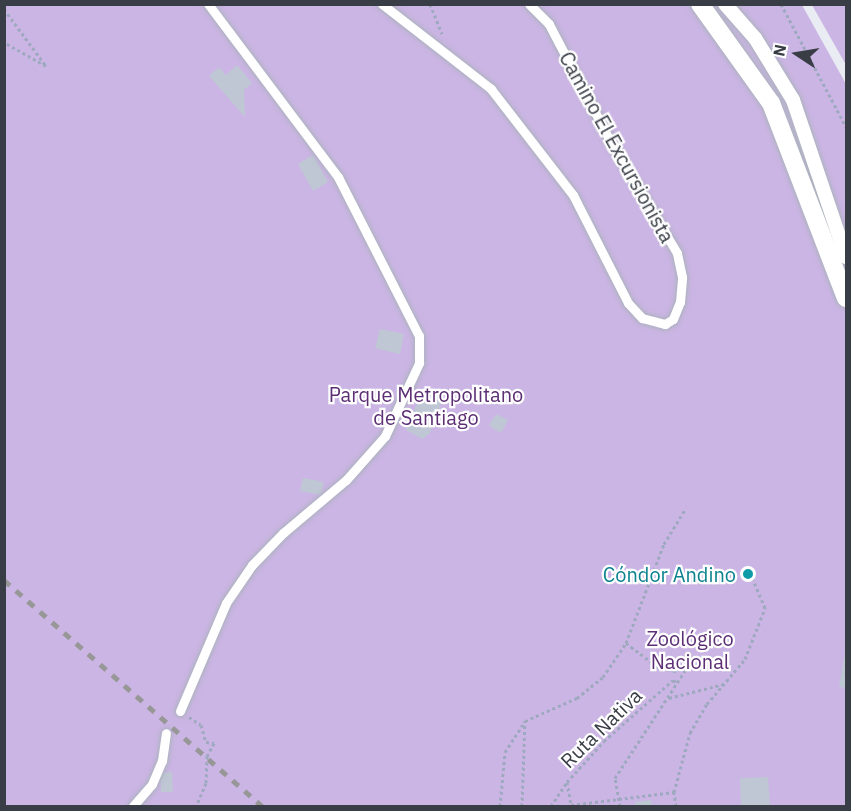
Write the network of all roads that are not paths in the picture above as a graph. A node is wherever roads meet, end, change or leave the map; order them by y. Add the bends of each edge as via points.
1 (208, 4) edge
2 (382, 4) edge
3 (529, 4) edge
4 (700, 4) edge
5 (725, 4) edge
6 (846, 257) edge
7 (846, 298) edge
8 (180, 711) road end
9 (166, 733) dead end
10 (133, 807) edge

1 - 8 lane via 338,177 419,336 418,363 385,436 346,480 252,565 226,603
2 - 3 lane, Camino El Excursionista via 491,89 573,195 628,303 642,318 665,324 673,319 680,302 677,253 609,139 549,24
4 - 7 street via 771,103
5 - 6 street via 755,39 793,100
9 - 10 lane via 162,761 152,784

